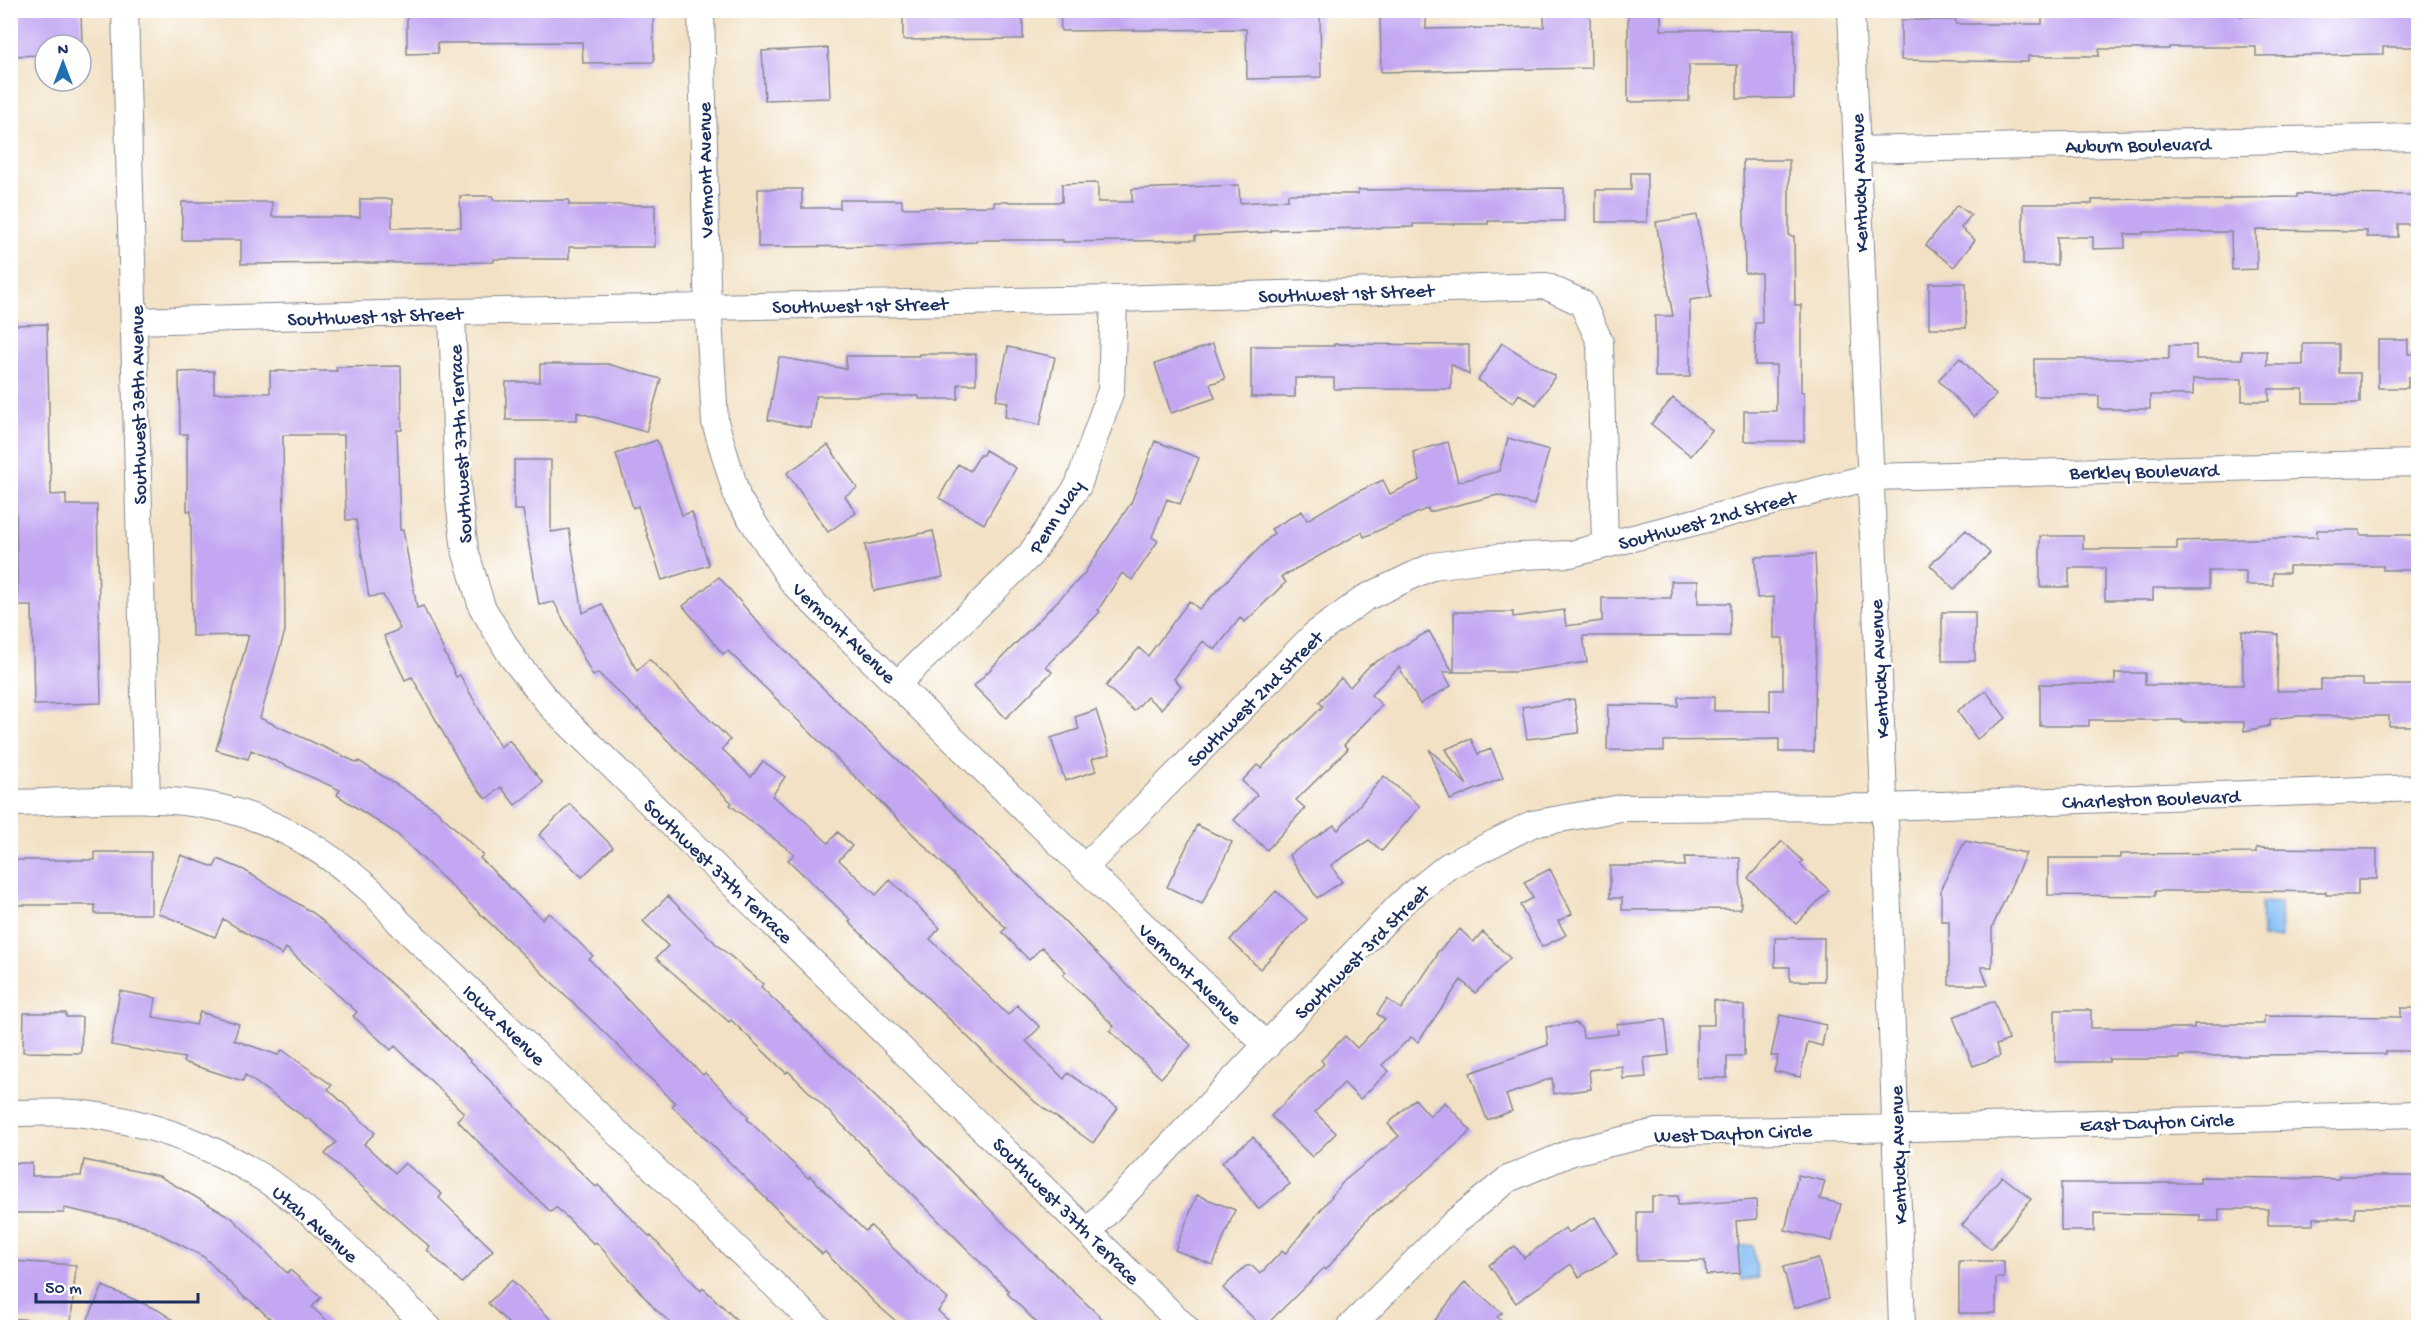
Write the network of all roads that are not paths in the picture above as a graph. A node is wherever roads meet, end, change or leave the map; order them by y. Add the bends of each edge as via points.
1 (125, 10) edge
2 (701, 10) edge
3 (1851, 10) edge
4 (2418, 137) edge
5 (1857, 150) junction
6 (1114, 299) junction
7 (708, 308) junction
8 (452, 312) junction
9 (135, 321) junction
10 (2418, 463) edge
11 (1870, 477) junction
12 (1605, 545) junction
13 (898, 683) junction
14 (2418, 788) edge
15 (147, 800) junction
16 (10, 803) edge
17 (1884, 807) junction
18 (1084, 868) junction
19 (1266, 1046) junction
20 (10, 1113) edge
21 (2418, 1114) edge
22 (1896, 1128) junction
23 (1089, 1231) junction
24 (429, 1328) edge
25 (819, 1328) edge
26 (1186, 1328) edge
27 (1349, 1328) edge
28 (1902, 1328) edge

1 - 9 street, Southwest 38th Avenue
2 - 7 street, Vermont Avenue
3 - 5 street, Kentucky Avenue
4 - 5 street, Auburn Boulevard
5 - 11 street, Kentucky Avenue
6 - 7 street, Southwest 1st Street
6 - 12 street, Southwest 1st Street via 1546,286 1582,303 1600,342
6 - 13 street, Penn Way via 1111,390 1078,486 1030,555
7 - 8 street, Southwest 1st Street
7 - 13 street, Vermont Avenue via 715,422 738,499 793,583
8 - 9 street, Southwest 1st Street
8 - 23 street, Southwest 37th Terrace via 458,492 465,550 482,607 512,657 551,706
9 - 15 street, Southwest 38th Avenue
10 - 11 street, Berkley Boulevard
11 - 12 street, Southwest 2nd Street
11 - 17 street, Kentucky Avenue
12 - 18 street, Southwest 2nd Street via 1571,554 1499,557 1433,566 1365,598 1314,635
13 - 18 street, Vermont Avenue
14 - 17 street, Charleston Boulevard
15 - 16 street, Iowa Avenue
15 - 25 street, Iowa Avenue via 221,808 279,826 361,882
17 - 19 street, Southwest 3rd Street via 1621,807 1532,824 1448,866 1402,903
17 - 22 street, Kentucky Avenue
18 - 19 street, Vermont Avenue
19 - 23 street, Southwest 3rd Street
20 - 24 street, Utah Avenue via 74,1113 118,1120 201,1144 256,1174 309,1212
21 - 22 street, East Dayton Circle
22 - 27 street, West Dayton Circle via 1657,1132 1572,1152 1508,1179 1456,1221
22 - 28 street, Kentucky Avenue
23 - 26 street, Southwest 37th Terrace

